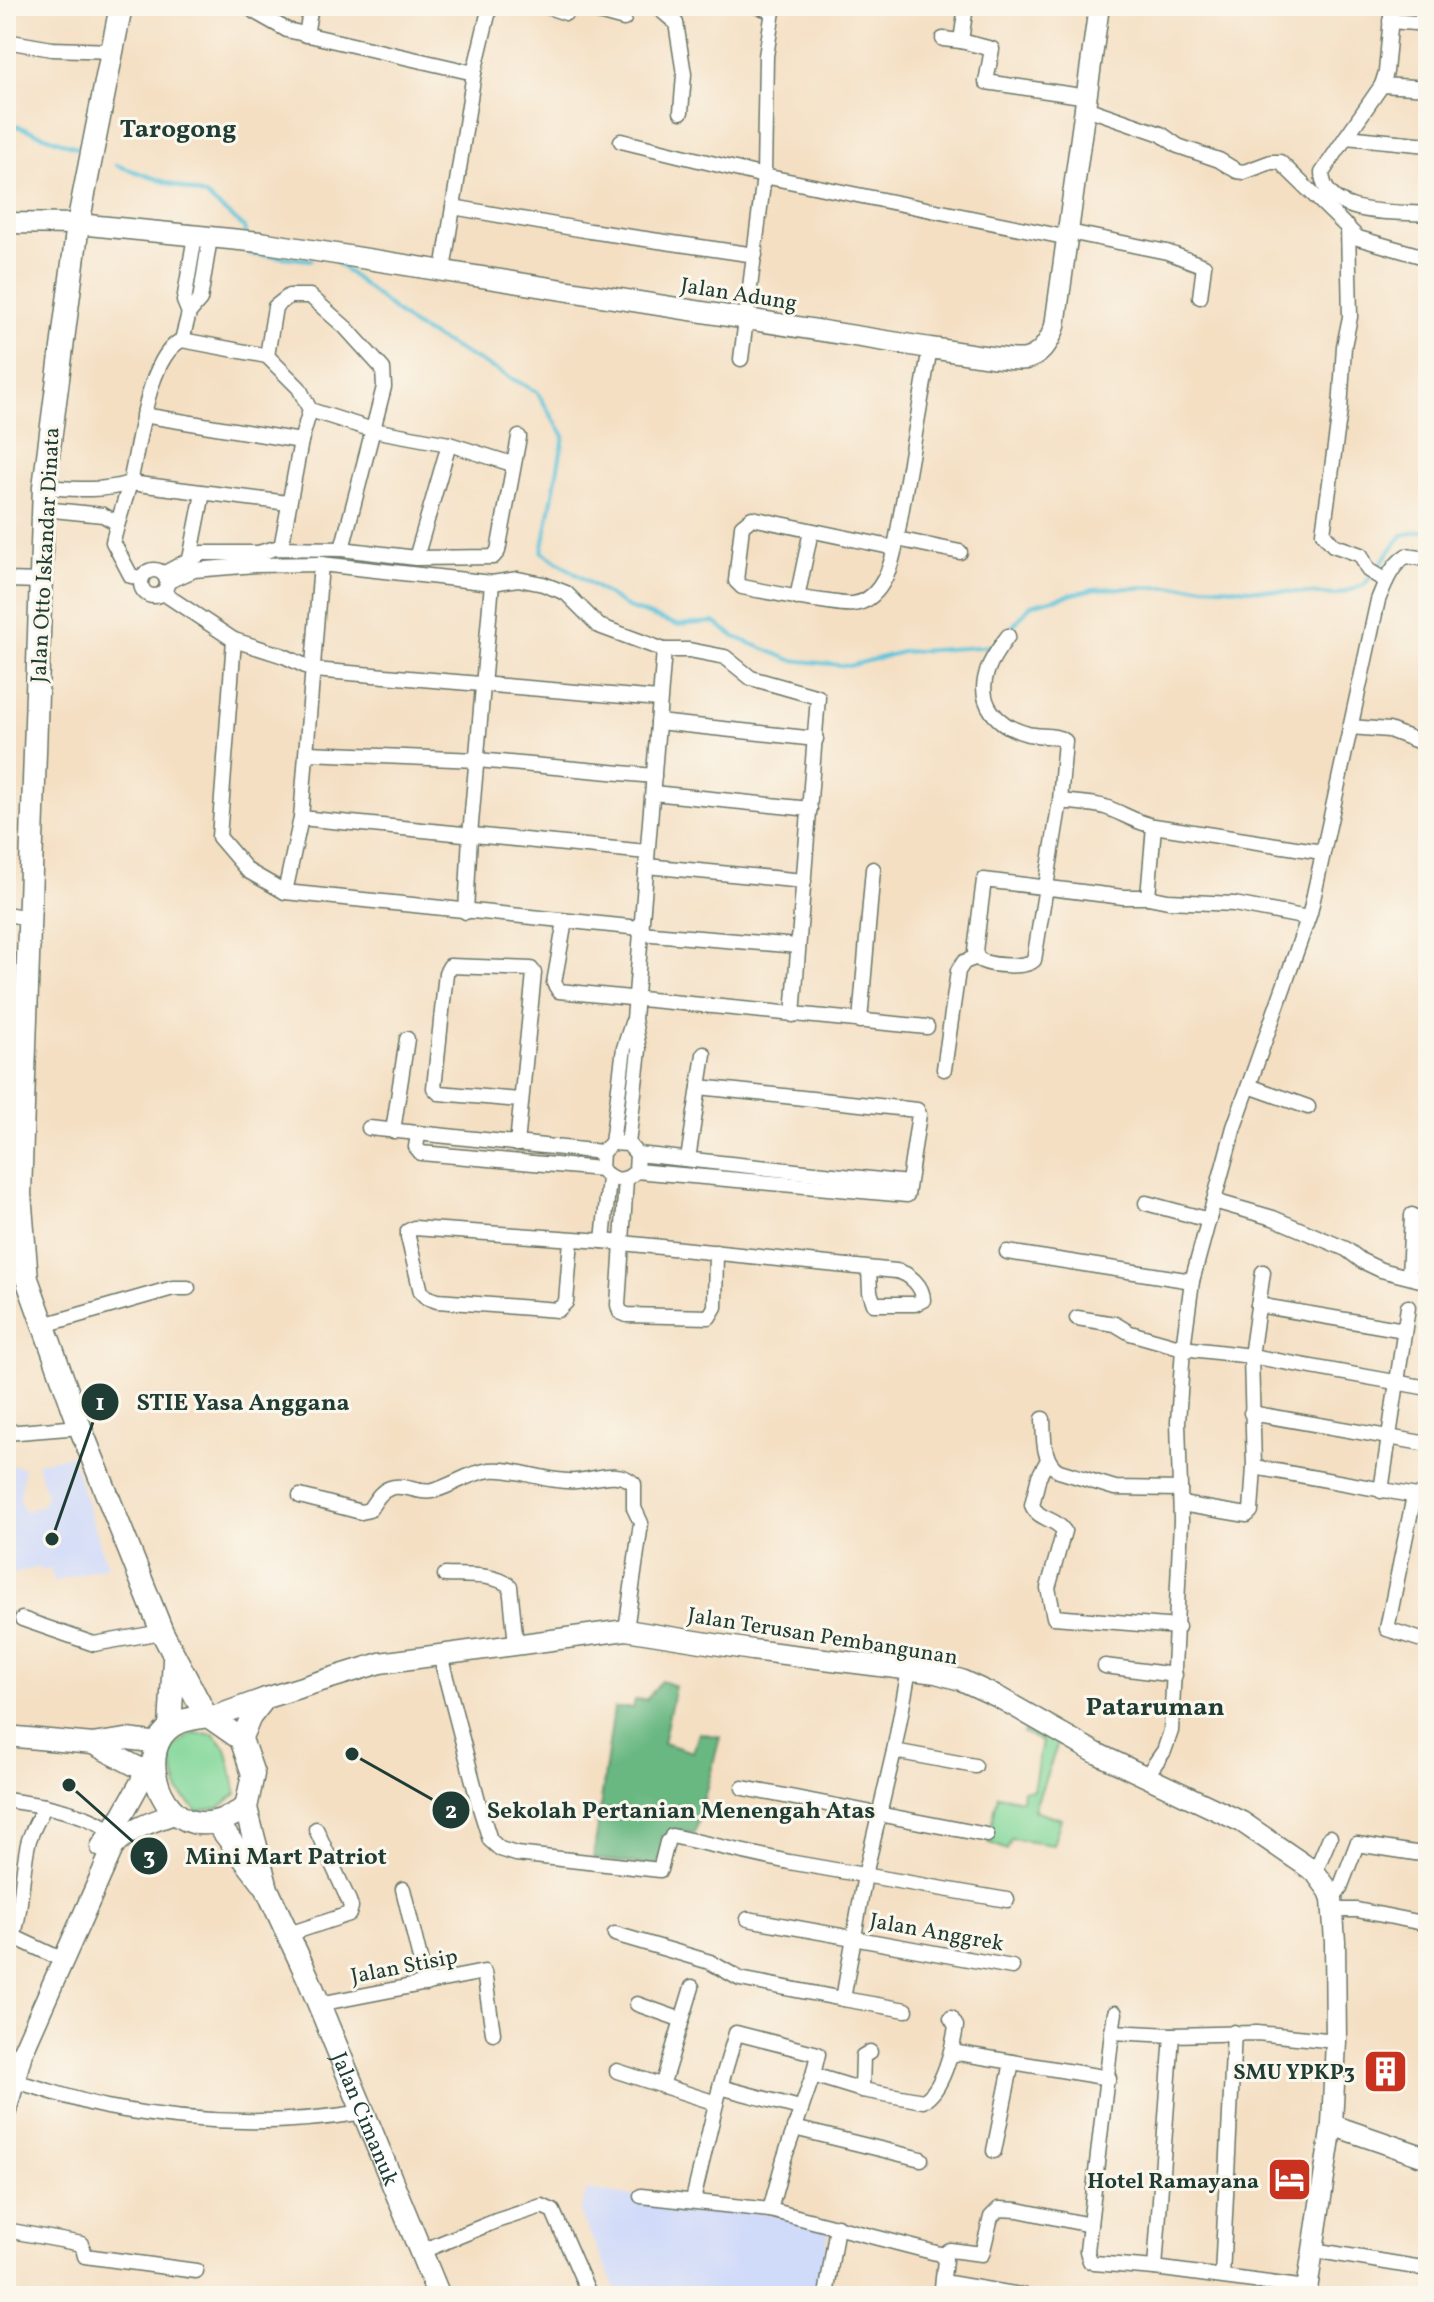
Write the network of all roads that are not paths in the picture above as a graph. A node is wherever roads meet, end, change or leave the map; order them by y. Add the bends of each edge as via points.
1 (121, 6) edge
2 (248, 6) edge
3 (311, 6) edge
4 (490, 6) edge
5 (545, 6) edge
6 (574, 6) edge
7 (656, 6) edge
8 (756, 6) edge
9 (966, 6) edge
10 (1099, 6) edge
11 (1391, 13) edge
12 (624, 19) dead end
13 (1428, 24) edge
14 (306, 35) junction
15 (943, 39) dead end
16 (6, 41) edge
17 (961, 41) junction
18 (113, 51) junction
19 (474, 73) junction
20 (1382, 85) junction
21 (1428, 88) edge
22 (1087, 102) junction
23 (681, 112) dead end
24 (1346, 137) junction
25 (621, 141) dead end
26 (1428, 145) edge
27 (764, 176) junction
28 (453, 207) junction
29 (1428, 214) edge
30 (6, 223) edge
31 (78, 224) junction
32 (1348, 227) junction
33 (1069, 235) junction
34 (202, 237) junction
35 (755, 255) junction
36 (1428, 258) edge
37 (443, 271) junction
38 (1200, 297) dead end
39 (748, 319) junction
40 (182, 340) junction
41 (930, 348) junction
42 (267, 356) junction
43 (741, 359) dead end
44 (310, 410) junction
45 (143, 415) junction
46 (373, 430) junction
47 (519, 437) dead end
48 (301, 441) junction
49 (449, 444) junction
50 (512, 464) junction
51 (130, 483) junction
52 (203, 493) junction
53 (43, 498) junction
54 (288, 503) junction
55 (117, 523) junction
56 (811, 531) junction
57 (896, 543) junction
58 (281, 548) junction
59 (342, 549) junction
60 (960, 552) dead end
61 (416, 558) junction
62 (190, 559) junction
63 (1428, 559) edge
64 (321, 564) junction
65 (141, 578) junction
66 (6, 580) edge
67 (1384, 580) junction
68 (41, 581) junction
69 (164, 583) junction
70 (492, 583) junction
71 (797, 598) junction
72 (1008, 636) dead end
73 (234, 640) junction
74 (664, 650) junction
75 (314, 670) junction
76 (484, 685) junction
77 (659, 699) junction
78 (658, 722) junction
79 (1350, 727) junction
80 (816, 739) junction
81 (1428, 745) edge
82 (308, 753) junction
83 (477, 760) junction
84 (654, 776) junction
85 (653, 793) junction
86 (1060, 801) junction
87 (810, 809) junction
88 (301, 818) junction
89 (1154, 826) junction
90 (470, 835) junction
91 (1322, 852) junction
92 (647, 859) junction
93 (873, 869) dead end
94 (804, 881) junction
95 (1045, 889) junction
96 (285, 892) junction
97 (1148, 897) junction
98 (466, 912) junction
99 (6, 914) edge
100 (29, 918) junction
101 (1308, 918) junction
102 (565, 921) junction
103 (640, 930) junction
104 (798, 946) junction
105 (977, 957) junction
106 (635, 999) junction
107 (793, 1015) junction
108 (634, 1019) junction
109 (860, 1021) junction
110 (927, 1027) dead end
111 (407, 1039) dead end
112 (704, 1054) dead end
113 (944, 1069) dead end
114 (15, 1071) edge
115 (1249, 1086) junction
116 (699, 1087) junction
117 (520, 1100) junction
118 (1308, 1107) dead end
119 (369, 1128) dead end
120 (393, 1131) junction
121 (418, 1135) junction
122 (517, 1144) junction
123 (607, 1147) junction
124 (633, 1149) junction
125 (688, 1159) junction
126 (605, 1173) junction
127 (631, 1175) junction
128 (775, 1176) junction
129 (1214, 1201) junction
130 (1146, 1203) dead end
131 (1412, 1215) dead end
132 (1209, 1220) junction
133 (14, 1238) edge
134 (571, 1240) junction
135 (603, 1241) junction
136 (621, 1242) junction
137 (716, 1252) junction
138 (1007, 1252) dead end
139 (869, 1269) dead end
140 (1263, 1272) dead end
141 (1409, 1276) junction
142 (1192, 1281) junction
143 (1428, 1282) edge
144 (188, 1288) dead end
145 (1258, 1305) junction
146 (1408, 1307) dead end
147 (1077, 1318) dead end
148 (44, 1325) junction
149 (1404, 1330) junction
150 (1183, 1348) junction
151 (1251, 1356) junction
152 (1397, 1381) junction
153 (1428, 1388) edge
154 (1251, 1413) junction
155 (1043, 1419) dead end
156 (80, 1427) junction
157 (6, 1433) edge
158 (1390, 1437) junction
159 (1428, 1444) edge
160 (1048, 1460) junction
161 (1254, 1467) junction
162 (1381, 1491) junction
163 (300, 1496) dead end
164 (1180, 1496) junction
165 (1421, 1497) edge
166 (445, 1575) dead end
167 (22, 1619) dead end
168 (1178, 1627) junction
169 (626, 1630) junction
170 (162, 1632) junction
171 (1428, 1642) edge
172 (516, 1644) junction
173 (440, 1655) junction
174 (174, 1658) junction
175 (1105, 1666) dead end
176 (909, 1670) junction
177 (1175, 1675) junction
178 (266, 1698) junction
179 (210, 1717) junction
180 (6, 1736) edge
181 (241, 1739) junction
182 (93, 1744) junction
183 (894, 1751) junction
184 (157, 1754) junction
185 (975, 1766) dead end
186 (1145, 1778) junction
187 (743, 1788) dead end
188 (6, 1800) edge
189 (45, 1806) junction
190 (246, 1808) junction
191 (174, 1814) junction
192 (879, 1814) junction
193 (216, 1822) junction
194 (123, 1828) junction
195 (316, 1829) dead end
196 (987, 1835) dead end
197 (1330, 1837) dead end
198 (1428, 1855) edge
199 (1315, 1872) junction
200 (865, 1875) junction
201 (267, 1889) junction
202 (403, 1889) dead end
203 (1007, 1900) dead end
204 (1333, 1904) junction
205 (748, 1919) dead end
206 (1428, 1924) edge
207 (615, 1934) dead end
208 (290, 1938) junction
209 (854, 1938) junction
210 (10, 1943) edge
211 (57, 1957) junction
212 (1012, 1967) dead end
213 (426, 1984) junction
214 (692, 1987) dead end
215 (843, 1999) junction
216 (319, 2004) junction
217 (637, 2004) dead end
218 (906, 2010) dead end
219 (1115, 2013) dead end
220 (951, 2018) dead end
221 (682, 2020) junction
222 (1112, 2032) junction
223 (1234, 2032) junction
224 (493, 2033) dead end
225 (1172, 2035) junction
226 (1336, 2041) junction
227 (870, 2052) dead end
228 (952, 2055) junction
229 (1012, 2062) junction
230 (617, 2071) dead end
231 (9, 2074) edge
232 (813, 2075) junction
233 (1109, 2078) junction
234 (662, 2086) junction
235 (720, 2087) junction
236 (862, 2090) junction
237 (716, 2103) junction
238 (800, 2108) junction
239 (6, 2111) edge
240 (364, 2112) junction
241 (1332, 2125) junction
242 (794, 2128) junction
243 (994, 2151) dead end
244 (1428, 2156) edge
245 (921, 2159) dead end
246 (641, 2196) dead end
247 (693, 2200) junction
248 (770, 2210) junction
249 (1090, 2225) junction
250 (837, 2226) junction
251 (6, 2230) edge
252 (1313, 2250) junction
253 (422, 2251) junction
254 (943, 2255) junction
255 (1155, 2268) junction
256 (1428, 2269) edge
257 (196, 2271) dead end
258 (1222, 2276) junction
259 (942, 2289) edge
260 (1307, 2292) edge
261 (439, 2296) edge
262 (590, 2296) edge
263 (826, 2296) edge
264 (1026, 2296) edge

1 - 18 main road, Jalan Otto Iskandar Dinata
2 - 14 street via 287,30
3 - 14 street
4 - 19 street
5 - 6 street via 566,13
6 - 12 street
7 - 23 street via 676,23 684,74
8 - 27 street via 773,11 766,56
9 - 17 street
10 - 22 main road, Jalan Adung
11 - 13 street
11 - 20 street
14 - 19 street
15 - 17 street
16 - 18 street
17 - 22 street via 992,49 986,82
18 - 31 main road, Jalan Otto Iskandar Dinata
19 - 28 street
20 - 21 street
20 - 24 street
22 - 32 street via 1237,171 1280,162
22 - 33 main road, Jalan Adung
24 - 26 street
24 - 29 street via 1322,173 1324,185 1339,202 1352,208
25 - 27 street
27 - 33 street
27 - 35 street
28 - 35 street
28 - 37 street
30 - 31 main road, Jalan Adung
31 - 34 main road, Jalan Adung
31 - 53 main road, Jalan Otto Iskandar Dinata
32 - 36 street via 1367,242
32 - 67 street via 1350,317 1323,533 1333,545 1361,555 1368,570
33 - 38 street via 1167,252 1204,266
33 - 41 main road, Jalan Adung via 1055,326 1041,352 1024,360
34 - 37 main road, Jalan Adung
34 - 40 street via 200,300 189,313
35 - 39 street
37 - 39 main road, Jalan Adung
39 - 41 main road, Jalan Adung
39 - 43 street
40 - 42 street
40 - 45 street via 173,345 158,372
41 - 57 street
42 - 44 street via 299,388
42 - 46 street via 275,307 289,296 310,296 383,369
44 - 46 street
44 - 48 street
45 - 48 street
45 - 51 street
46 - 49 street
46 - 59 street
47 - 50 street
48 - 54 street
49 - 50 street
49 - 61 street
50 - 61 street via 493,557
51 - 52 street
51 - 53 street
51 - 55 street
52 - 54 street
52 - 62 street
53 - 55 street
53 - 68 main road, Jalan Otto Iskandar Dinata
54 - 58 street
55 - 65 street via 113,542 118,554 131,576
56 - 57 street
56 - 71 street
56 - 71 street via 752,518 742,526 737,584
57 - 60 street
57 - 71 street via 889,572 865,599 854,604
58 - 59 street
58 - 62 street via 202,553
59 - 61 street
62 - 69 street
63 - 67 street via 1406,556
64 - 69 street via 194,570
64 - 70 street
64 - 75 street
65 - 69 street via 151,570
65 - 69 street via 146,594 154,596
66 - 68 street
67 - 79 street
68 - 100 main road, Jalan Otto Iskandar Dinata
69 - 73 street
70 - 74 street via 518,579 554,588 599,626
70 - 76 street
72 - 86 street via 988,668 985,699 1007,728 1065,741
73 - 75 street
73 - 96 street via 219,837 248,871
74 - 77 street
74 - 80 street via 725,657 751,678 818,697
75 - 76 street
75 - 82 street
76 - 77 street
76 - 83 street
77 - 78 street
78 - 80 street
78 - 84 street
79 - 81 street via 1389,730
79 - 91 street
80 - 87 street
82 - 83 street
82 - 88 street
83 - 84 street
83 - 90 street
84 - 85 street
85 - 87 street
85 - 92 street
86 - 89 street via 1093,804
86 - 95 street
87 - 94 street
88 - 90 street
88 - 96 street
89 - 91 street
89 - 97 street
90 - 92 street
90 - 98 street
91 - 101 street
92 - 94 street
92 - 103 street
93 - 109 street
94 - 104 street
95 - 97 street
95 - 105 street via 1031,963 985,962
95 - 105 street via 983,881
96 - 98 street
97 - 101 street via 1234,904
98 - 102 street
99 - 100 street
100 - 114 main road, Jalan Otto Iskandar Dinata
101 - 115 street
102 - 103 street
102 - 106 street via 554,983 559,991
103 - 104 street
103 - 106 street
104 - 107 street
105 - 113 street via 958,971
106 - 107 street
106 - 108 street
107 - 109 street
108 - 123 street
108 - 124 street via 639,1050
109 - 110 street
111 - 120 street
112 - 116 street
114 - 133 main road, Jalan Otto Iskandar Dinata via 20,1194
115 - 118 street
115 - 129 street
116 - 125 street
116 - 128 street via 919,1114 907,1195
117 - 117 street via 534,973 450,966 434,1088 439,1093
117 - 122 street
119 - 120 street
120 - 121 street
121 - 122 street
121 - 126 street via 421,1153
122 - 123 street
123 - 124 street
123 - 126 street
124 - 125 street
124 - 127 street
125 - 128 street
126 - 127 street
126 - 135 street
127 - 128 street
127 - 136 street
129 - 132 street
129 - 141 street via 1273,1218 1381,1270
130 - 132 street
131 - 141 street
132 - 142 street
133 - 148 main road, Jalan Otto Iskandar Dinata
134 - 134 street via 566,1302 558,1310 426,1297 408,1231
134 - 135 street
135 - 136 street
136 - 137 street
136 - 137 street via 618,1305 627,1315 709,1317 715,1307
137 - 139 street
138 - 142 street
140 - 145 street
141 - 143 street
142 - 150 street
144 - 148 street
145 - 149 street
145 - 151 street
146 - 149 street
147 - 150 street via 1115,1324
148 - 156 main road, Jalan Otto Iskandar Dinata
149 - 152 street
150 - 151 street
150 - 164 street
151 - 152 street
151 - 154 street
152 - 153 street
152 - 158 street
154 - 158 street
154 - 161 street
155 - 160 street
156 - 157 street
156 - 170 main road, Jalan Otto Iskandar Dinata
158 - 159 street
158 - 162 street
160 - 164 street via 1059,1471 1115,1488
160 - 168 street via 1032,1505 1064,1531 1048,1588 1054,1617
161 - 162 street
161 - 164 street via 1247,1515
162 - 165 street
163 - 169 street via 361,1512 393,1486 431,1492 486,1470 567,1481 629,1479 641,1523
164 - 168 street
165 - 171 street via 1387,1629
166 - 172 street via 507,1583
167 - 170 street via 94,1644
168 - 177 street
169 - 172 main road, Jalan Terusan Pembangunan
169 - 176 main road, Jalan Terusan Pembangunan
170 - 174 main road, Jalan Otto Iskandar Dinata
172 - 173 main road, Jalan Terusan Pembangunan
173 - 178 main road, Jalan Terusan Pembangunan via 380,1663
173 - 200 street via 480,1808 495,1845 516,1854 660,1870 670,1839
174 - 179 main road, Jalan Otto Iskandar Dinata
174 - 184 main road
175 - 177 street
176 - 183 street
176 - 186 main road, Jalan Terusan Pembangunan via 961,1680
177 - 186 street via 1171,1731
178 - 179 main road, Jalan Terusan Pembangunan
178 - 181 main road
179 - 181 main road
179 - 184 main road
180 - 182 main road
181 - 190 main road via 253,1774
182 - 184 main road
182 - 184 main road via 127,1739
183 - 185 street
183 - 192 street
184 - 191 main road
184 - 194 main road
186 - 199 main road, Jalan Terusan Pembangunan via 1242,1822
187 - 192 street
188 - 189 street
189 - 194 street
189 - 210 street via 29,1841
190 - 193 main road
190 - 201 main road
191 - 193 main road via 194,1823
191 - 194 main road
192 - 196 street
192 - 200 street
193 - 201 main road
194 - 211 main road via 104,1841
195 - 208 street via 351,1911
197 - 199 street
198 - 204 street via 1357,1844
199 - 204 main road, Jalan Terusan Pembangunan
200 - 203 street
200 - 209 street
201 - 208 main road, Jalan Cimanuk
202 - 213 street
204 - 206 street
204 - 226 main road
205 - 209 street, Jalan Anggrek
207 - 215 street via 710,1962 740,1979
208 - 216 main road, Jalan Cimanuk
209 - 212 street, Jalan Anggrek
209 - 215 street
210 - 211 street
211 - 231 main road
213 - 216 street, Jalan Stisip
213 - 224 street, Jalan Stisip via 484,1972
214 - 221 street
215 - 218 street
216 - 240 main road, Jalan Cimanuk
217 - 221 street
219 - 222 street
220 - 228 street via 956,2026
221 - 234 street
222 - 225 street
222 - 233 street
223 - 225 street
223 - 226 street
223 - 258 street
225 - 255 street
226 - 241 main road
227 - 236 street via 863,2056
228 - 229 street
228 - 236 street via 931,2096 923,2101
229 - 233 street
229 - 243 street
230 - 234 street
231 - 239 main road
231 - 240 street via 104,2106 235,2121
232 - 235 street via 818,2054 736,2033
232 - 236 street
232 - 238 street
233 - 249 street
234 - 237 street
235 - 237 street
235 - 238 street
237 - 247 street
238 - 242 street
240 - 253 main road, Jalan Cimanuk
241 - 244 main road
241 - 252 main road
242 - 245 street
242 - 248 street
246 - 247 street
247 - 248 street
248 - 250 street
249 - 254 street via 999,2209 991,2217 982,2254 950,2250
249 - 255 street via 1090,2261
250 - 254 street
250 - 263 street
251 - 257 street via 82,2244 85,2256
252 - 256 street
252 - 260 main road
253 - 261 main road, Jalan Cimanuk
253 - 262 street via 548,2207
254 - 259 street
255 - 258 street
258 - 260 street
259 - 264 street

